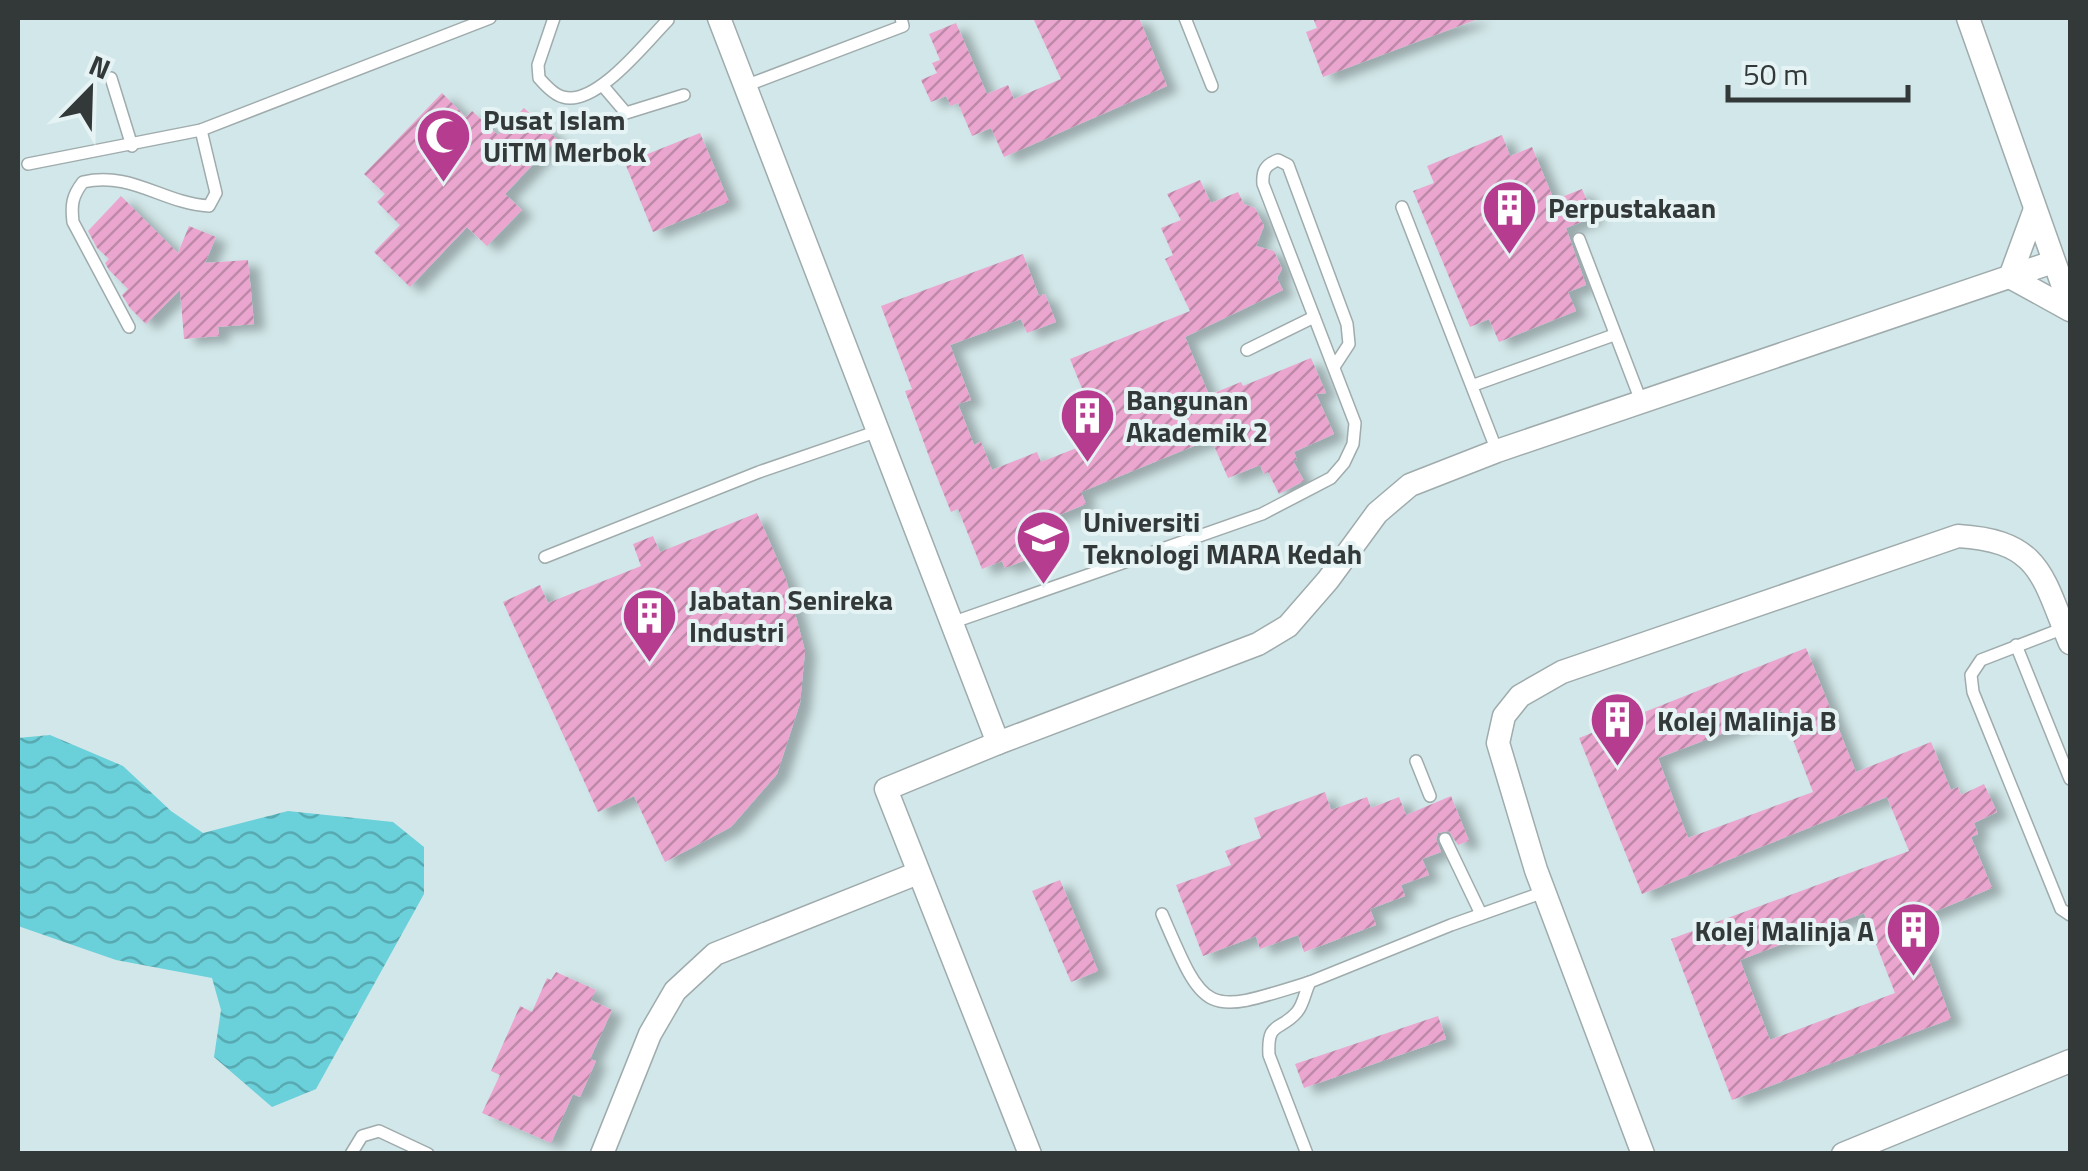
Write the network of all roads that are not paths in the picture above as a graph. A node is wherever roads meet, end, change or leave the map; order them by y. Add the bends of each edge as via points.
1 (490, 18) edge
2 (554, 18) edge
3 (718, 18) edge
4 (901, 18) edge
5 (1185, 18) edge
6 (1968, 18) edge
7 (668, 20) dead end
8 (111, 78) dead end
9 (603, 86) junction
10 (745, 86) junction
11 (1212, 86) dead end
12 (684, 95) dead end
13 (200, 130) junction
14 (132, 146) junction
15 (28, 164) dead end
16 (1402, 207) dead end
17 (2035, 209) junction
18 (1579, 238) dead end
19 (2053, 262) junction
20 (2010, 277) junction
21 (2070, 308) edge
22 (1314, 317) junction
23 (129, 327) dead end
24 (1614, 335) junction
25 (1247, 350) dead end
26 (1334, 367) junction
27 (1474, 385) junction
28 (1641, 401) junction
29 (878, 431) junction
30 (1497, 451) junction
31 (546, 557) dead end
32 (954, 622) junction
33 (2067, 636) edge
34 (2016, 645) junction
35 (998, 743) junction
36 (1416, 761) dead end
37 (2070, 779) edge
38 (1430, 796) dead end
39 (1445, 838) dead end
40 (918, 873) junction
41 (1544, 892) junction
42 (1162, 914) dead end
43 (1482, 914) junction
44 (2070, 915) edge
45 (1310, 982) junction
46 (2070, 1061) edge
47 (350, 1154) edge
48 (428, 1154) edge
49 (602, 1154) edge
50 (1030, 1154) edge
51 (1307, 1154) edge
52 (1644, 1154) edge
53 (1842, 1154) edge

1 - 13 lane
2 - 9 lane via 538,78 561,97
3 - 10 street
4 - 10 lane via 903,26
5 - 11 lane
6 - 17 street
7 - 9 lane
8 - 14 lane
9 - 12 lane via 626,113
10 - 29 street
13 - 14 lane
13 - 23 lane via 216,194 208,206 115,178 83,182 76,192 73,222
14 - 15 lane
16 - 27 lane
17 - 19 street
17 - 20 street
18 - 24 lane
19 - 20 street
19 - 21 street
20 - 21 street
20 - 28 street
22 - 25 lane
22 - 26 lane
22 - 26 lane via 1263,184 1262,173 1278,160 1288,165 1347,324 1350,344
24 - 27 lane
24 - 28 lane
26 - 32 lane via 1355,423 1348,454 1331,478 1262,514
27 - 30 lane
28 - 30 street
29 - 31 lane
29 - 32 street
30 - 35 street via 1410,485 1378,512 1288,626 1258,644
32 - 35 street
33 - 34 lane
33 - 41 street via 2038,566 2011,545 1958,536 1562,672 1520,696 1504,716 1498,743
34 - 37 lane
34 - 44 lane via 1981,660 1971,676 1973,692
35 - 40 street via 886,789
36 - 38 lane
39 - 43 lane
40 - 49 street via 714,954 675,991 650,1034
40 - 50 street
41 - 43 lane
41 - 52 street
42 - 45 lane via 1186,972 1206,998 1233,1004
43 - 45 lane
45 - 51 lane via 1297,1013 1277,1024 1268,1044
46 - 53 street
47 - 48 lane via 362,1136 379,1131

